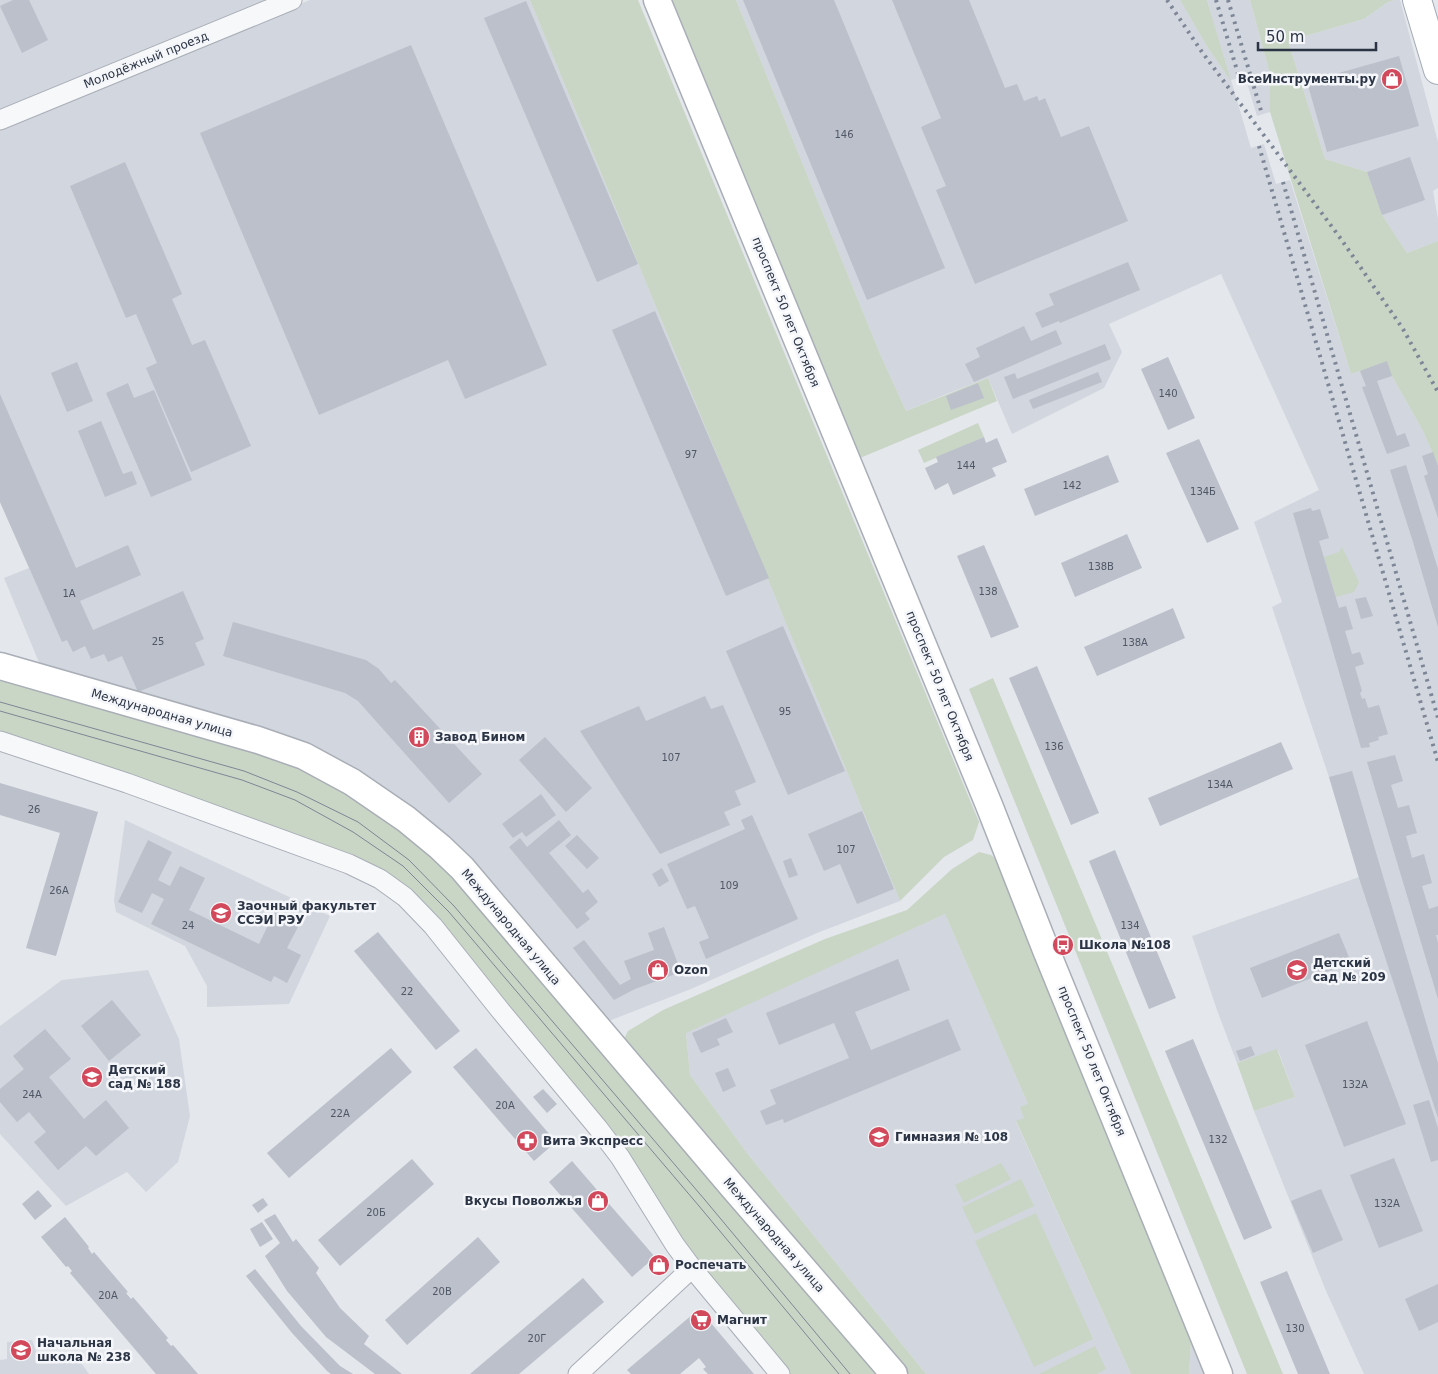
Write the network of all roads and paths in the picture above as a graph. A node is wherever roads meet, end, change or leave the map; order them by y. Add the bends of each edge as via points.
1 (292, 0) edge
2 (657, 0) edge
3 (1417, 0) edge
4 (1438, 70) edge
5 (0, 120) edge
6 (0, 666) edge
7 (0, 741) edge
8 (692, 1268) junction
9 (578, 1374) edge
10 (780, 1374) edge
11 (894, 1374) edge
12 (1219, 1374) edge

1 - 5 street, Молодёжный проезд
2 - 12 main road, проспект 50 лет Октября via 989,805
3 - 4 main road
6 - 11 main road, Международная улица via 304,756 352,782 406,819 462,868
7 - 8 street via 127,783 349,864 380,879 405,897 598,1128
8 - 9 street
8 - 10 street

